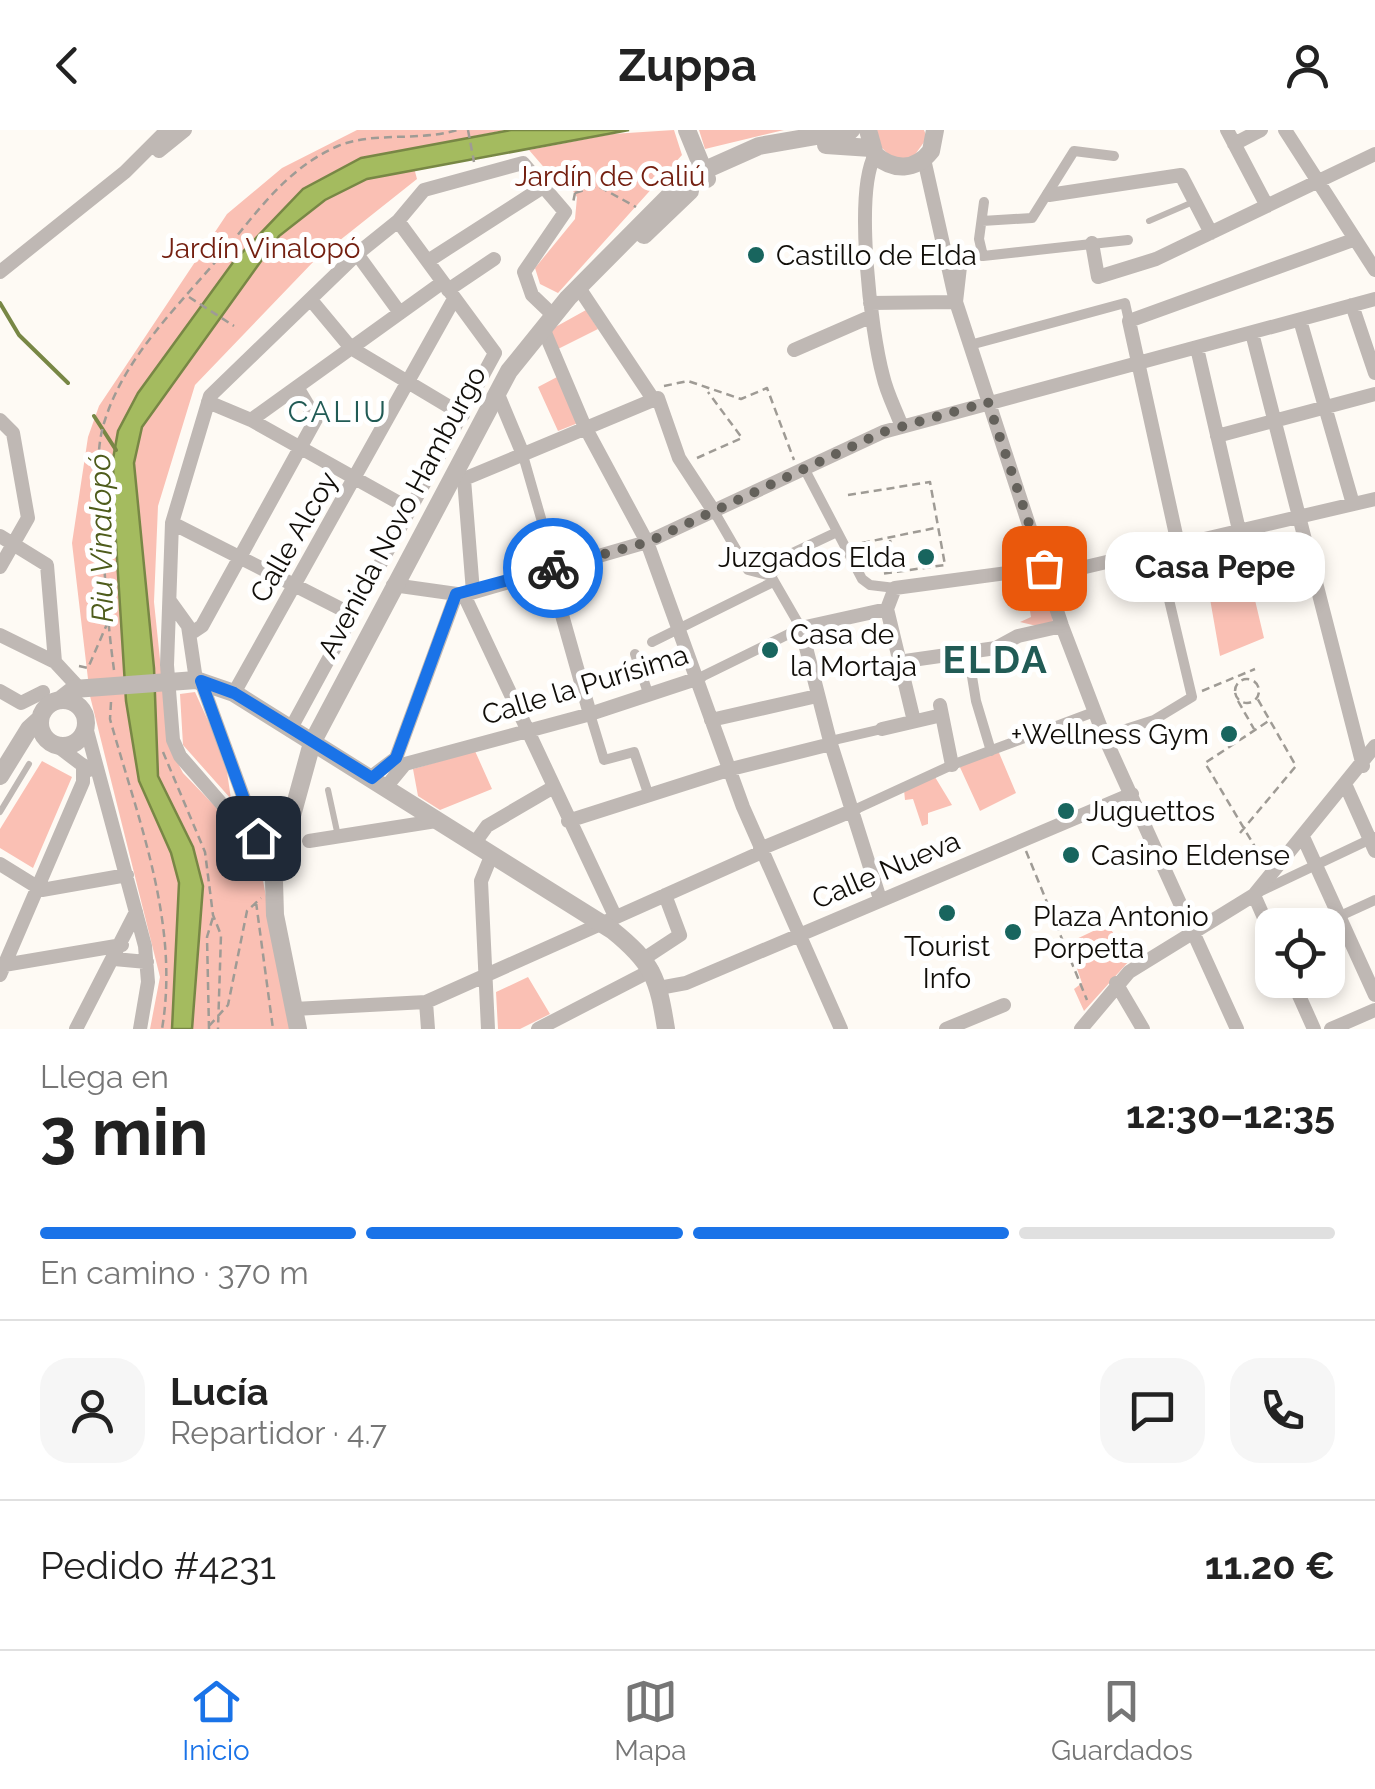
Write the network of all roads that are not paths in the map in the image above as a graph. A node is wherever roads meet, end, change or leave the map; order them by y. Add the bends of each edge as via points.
1 (166, 130) edge
2 (185, 130) edge
3 (850, 130) edge
4 (935, 130) edge
5 (1226, 130) edge
6 (1262, 130) edge
7 (1285, 130) edge
8 (689, 136) edge
9 (871, 144) edge
10 (1234, 144) junction
11 (1375, 154) edge
12 (1114, 156) dead end
13 (924, 159) junction
14 (125, 172) junction
15 (705, 174) junction
16 (1315, 183) junction
17 (548, 184) junction
18 (1049, 195) junction
19 (984, 202) dead end
20 (1194, 202) junction
21 (1267, 206) junction
22 (398, 221) junction
23 (982, 221) junction
24 (1149, 221) dead end
25 (1211, 233) junction
26 (1128, 240) dead end
27 (1352, 240) junction
28 (1092, 243) junction
29 (357, 254) junction
30 (961, 258) dead end
31 (494, 259) dead end
32 (428, 261) junction
33 (1375, 270) edge
34 (0, 272) edge
35 (448, 290) junction
36 (583, 294) junction
37 (1375, 299) edge
38 (311, 300) junction
39 (956, 302) junction
40 (1352, 305) junction
41 (871, 309) junction
42 (400, 313) junction
43 (1300, 320) junction
44 (1129, 321) junction
45 (549, 322) junction
46 (1252, 333) junction
47 (970, 345) junction
48 (351, 348) junction
49 (1197, 348) junction
50 (794, 350) dead end
51 (1139, 364) junction
52 (1375, 373) edge
53 (408, 385) junction
54 (297, 387) junction
55 (497, 392) junction
56 (1375, 394) edge
57 (656, 399) junction
58 (208, 402) junction
59 (988, 402) junction
60 (1325, 407) junction
61 (463, 415) junction
62 (0, 420) edge
63 (251, 420) junction
64 (1274, 422) junction
65 (584, 426) junction
66 (902, 427) junction
67 (1217, 436) junction
68 (303, 448) junction
69 (522, 452) junction
70 (801, 470) junction
71 (459, 474) junction
72 (356, 479) junction
73 (1375, 498) edge
74 (1353, 504) junction
75 (410, 508) junction
76 (715, 513) junction
77 (1296, 517) junction
78 (172, 523) junction
79 (1239, 530) junction
80 (837, 532) junction
81 (6, 540) edge
82 (648, 542) junction
83 (1178, 544) junction
84 (1156, 550) junction
85 (241, 558) junction
86 (0, 567) edge
87 (552, 568) junction
88 (1046, 572) junction
89 (772, 579) junction
90 (895, 580) junction
91 (393, 586) junction
92 (295, 587) junction
93 (464, 594) junction
94 (170, 601) junction
95 (887, 608) junction
96 (353, 615) junction
97 (1062, 626) junction
98 (801, 628) junction
99 (680, 631) junction
100 (190, 634) junction
101 (0, 636) edge
102 (652, 642) dead end
103 (968, 652) junction
104 (635, 654) dead end
105 (61, 661) junction
106 (898, 662) junction
107 (699, 678) junction
108 (195, 681) junction
109 (0, 691) edge
110 (68, 693) junction
111 (234, 693) junction
112 (649, 696) junction
113 (817, 696) junction
114 (1094, 712) junction
115 (590, 714) junction
116 (84, 718) junction
117 (40, 719) junction
118 (711, 720) junction
119 (914, 721) junction
120 (882, 729) joint
121 (290, 730) junction
122 (527, 730) junction
123 (1104, 736) junction
124 (51, 742) junction
125 (312, 743) junction
126 (830, 743) junction
127 (20, 744) junction
128 (1375, 746) edge
129 (991, 751) junction
130 (400, 761) junction
131 (30, 764) dead end
132 (952, 765) junction
133 (83, 766) junction
134 (1363, 766) junction
135 (731, 769) junction
136 (0, 776) edge
137 (379, 782) junction
138 (103, 784) junction
139 (1346, 786) junction
140 (552, 788) junction
141 (328, 790) dead end
142 (1132, 794) junction
143 (649, 796) junction
144 (854, 810) junction
145 (0, 812) edge
146 (436, 822) junction
147 (568, 822) junction
148 (338, 837) junction
149 (1303, 837) junction
150 (258, 838) junction
151 (309, 842) dead end
152 (1373, 842) edge
153 (286, 844) junction
154 (474, 844) junction
155 (761, 851) junction
156 (492, 854) junction
157 (0, 864) edge
158 (1316, 864) junction
159 (127, 875) junction
160 (274, 881) junction
161 (38, 888) junction
162 (665, 894) junction
163 (1254, 895) junction
164 (880, 898) junction
165 (1375, 900) edge
166 (1260, 908) edge
167 (1336, 908) edge
168 (136, 911) junction
169 (1345, 914) edge
170 (607, 919) junction
171 (1345, 927) edge
172 (1191, 930) junction
173 (801, 934) junction
174 (118, 952) junction
175 (147, 962) junction
176 (648, 964) junction
177 (2, 970) edge
178 (486, 974) junction
179 (1116, 983) junction
180 (660, 988) junction
181 (1375, 995) edge
182 (1300, 998) edge
183 (426, 1002) junction
184 (1004, 1005) dead end
185 (294, 1009) junction
186 (1375, 1010) edge
187 (76, 1029) edge
188 (140, 1029) edge
189 (298, 1029) edge
190 (428, 1029) edge
191 (488, 1029) edge
192 (538, 1029) edge
193 (666, 1029) edge
194 (841, 1029) edge
195 (946, 1029) edge
196 (1080, 1029) edge
197 (1142, 1029) edge
198 (1237, 1029) edge
199 (1314, 1029) edge
200 (1331, 1029) edge

1 - 14 street
2 - 14 street
3 - 15 street, Avenida Novo Hamburgo via 759,146
4 - 13 street
5 - 10 street
6 - 10 street
7 - 16 street
8 - 15 street
9 - 13 street, Avenida Novo Hamburgo via 894,167
9 - 15 street, Avenida Novo Hamburgo via 776,150
9 - 41 street
10 - 21 street
11 - 16 street
12 - 18 street via 1074,150
13 - 39 street
14 - 34 street
15 - 36 street, Avenida Novo Hamburgo
15 - 45 street, Avenida Novo Hamburgo via 660,200
16 - 21 street
16 - 27 street
17 - 22 street via 524,163 477,173 424,190
17 - 32 street
17 - 45 street via 568,214 524,272
18 - 20 street via 1180,175
18 - 23 street via 1032,218
19 - 23 street
20 - 24 lane
20 - 25 street
21 - 25 street
22 - 29 street
22 - 32 street
23 - 28 street via 983,256
25 - 28 street via 1098,277
26 - 28 street
27 - 33 street
27 - 44 street
29 - 38 street
29 - 42 street
30 - 39 street
31 - 35 street
32 - 35 street
35 - 42 street
35 - 53 street, Calle Alcoy
35 - 61 street via 494,354
36 - 45 street, Avenida Novo Hamburgo
36 - 57 street
37 - 40 street
38 - 48 street
38 - 58 street
39 - 41 street
39 - 47 street
40 - 43 street
40 - 52 street
41 - 50 street
41 - 66 street via 883,378
42 - 48 street
43 - 46 street
43 - 60 street
44 - 47 street via 1125,303
44 - 51 street
45 - 55 street, Avenida Novo Hamburgo
45 - 65 street
46 - 49 street
46 - 64 street
47 - 59 street
48 - 53 street
48 - 54 street
49 - 51 street
49 - 67 street
51 - 59 street
51 - 83 street
53 - 61 street
53 - 72 street, Calle Alcoy
54 - 63 street
54 - 68 street via 316,419
55 - 69 street
55 - 71 street, Avenida Novo Hamburgo
56 - 60 street
57 - 65 street
57 - 76 street via 683,464
58 - 63 street
58 - 78 street
59 - 66 street
59 - 88 street
60 - 64 street
60 - 74 street
61 - 75 street
62 - 81 street via 13,433 28,518
63 - 68 street
64 - 67 street
64 - 77 street
65 - 69 street
65 - 82 street
66 - 70 street
67 - 79 street
68 - 72 street
68 - 85 street
69 - 71 street
69 - 87 street
70 - 76 street
70 - 80 street
71 - 91 street, Avenida Novo Hamburgo
71 - 93 street
72 - 75 street
72 - 92 street, Calle Alcoy
73 - 74 street
74 - 77 street
75 - 96 street
76 - 82 street
76 - 89 street via 748,570
77 - 79 street
77 - 134 street
78 - 85 street
78 - 94 street
79 - 83 street
80 - 89 street via 784,558
80 - 90 street via 862,578 870,584
81 - 86 street
81 - 105 street via 47,564
82 - 87 street
82 - 99 street
83 - 84 street
84 - 88 street
84 - 123 street via 1192,696 1154,720
85 - 92 street
85 - 100 street via 202,626
87 - 93 street
87 - 115 street
88 - 90 street
88 - 97 street
89 - 98 street
89 - 99 street
90 - 95 street
91 - 93 street
91 - 125 street, Avenida Novo Hamburgo
92 - 96 street
92 - 111 street, Calle Alcoy
93 - 122 street
93 - 130 street
94 - 100 street
94 - 150 street via 173,740 180,756
95 - 98 street
95 - 106 street
96 - 121 street
97 - 103 street
97 - 114 street
98 - 107 street, Calle la Purísima
98 - 113 street
99 - 102 street
99 - 107 street
100 - 108 street
101 - 105 street
103 - 106 street
103 - 129 street
104 - 112 street
105 - 110 street
106 - 119 street
107 - 112 street, Calle la Purísima
107 - 118 street
108 - 110 street
108 - 111 street
108 - 150 street
109 - 110 street via 20,703
110 - 116 street
110 - 117 street
111 - 121 street
112 - 115 street, Calle la Purísima
113 - 118 street
113 - 126 street
114 - 123 street
114 - 129 street
115 - 122 street, Calle la Purísima
115 - 143 street via 604,760 634,752
116 - 124 street via 75,743
116 - 138 street
117 - 124 street
117 - 127 street
118 - 135 street
119 - 120 street
119 - 132 street via 941,710
120 - 126 street
121 - 125 street
122 - 130 street, Calle la Purísima
122 - 140 street
123 - 142 street
124 - 127 street via 36,734
124 - 133 street
125 - 137 street
125 - 153 street, Avenida Novo Hamburgo
126 - 135 street
126 - 144 street
127 - 136 street
128 - 134 street
129 - 132 street
130 - 137 street
131 - 145 lane
132 - 144 street
133 - 138 street
133 - 161 street
134 - 139 street
135 - 143 street
135 - 155 street
137 - 146 street
138 - 159 street
139 - 149 street
139 - 152 street
140 - 147 street
140 - 154 street via 488,826
141 - 148 lane
142 - 164 street, Calle Nueva
142 - 172 street
143 - 147 street
144 - 155 street
144 - 164 street
146 - 148 street
146 - 154 street
147 - 170 street
148 - 151 street
149 - 158 street
149 - 163 street
150 - 153 street
150 - 160 street
152 - 158 street
153 - 160 street, Avenida Novo Hamburgo
154 - 156 street
155 - 162 street
155 - 173 street
156 - 170 street
156 - 178 street via 480,881
157 - 161 street
158 - 163 street
158 - 167 street
159 - 161 street
159 - 168 street
160 - 185 street
161 - 177 street
162 - 170 street
162 - 176 street via 680,935
163 - 166 street
163 - 172 street
164 - 173 street, Calle Nueva
165 - 169 street
168 - 174 street
168 - 175 street
170 - 176 street
170 - 178 street
171 - 181 street
172 - 179 street
172 - 198 street
173 - 180 street, Calle Nueva
173 - 194 street
174 - 175 street
174 - 177 street
174 - 187 street
175 - 188 street
176 - 180 street
176 - 192 street
178 - 183 street
178 - 191 street
179 - 196 street
179 - 197 street
180 - 193 street
182 - 199 street
183 - 185 street
183 - 190 street
184 - 195 street
185 - 189 street
186 - 200 street

